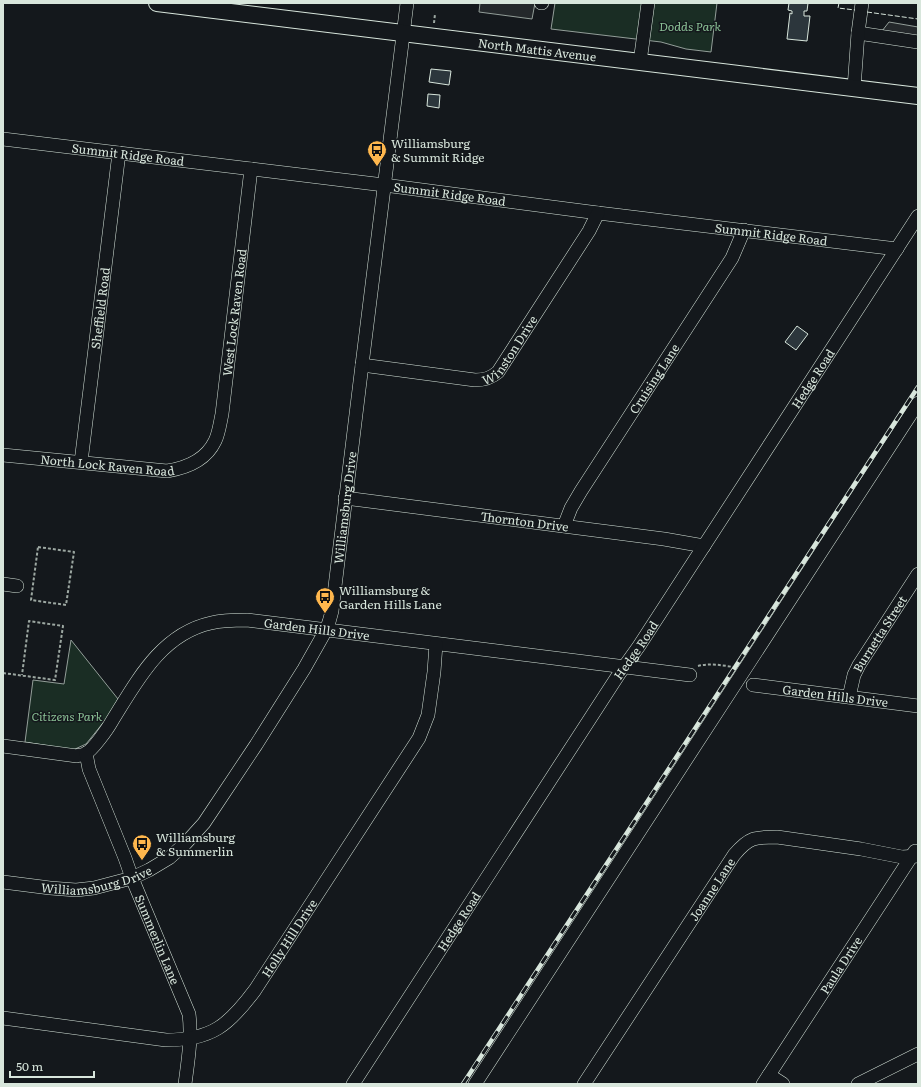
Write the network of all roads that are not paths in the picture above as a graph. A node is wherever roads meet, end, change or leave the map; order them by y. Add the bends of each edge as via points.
1 (157, 3) edge
2 (407, 3) edge
3 (648, 3) edge
4 (862, 3) edge
5 (176, 4) edge
6 (403, 33) junction
7 (858, 33) junction
8 (918, 42) edge
9 (640, 62) junction
10 (854, 88) junction
11 (918, 96) edge
12 (3, 139) edge
13 (119, 153) junction
14 (251, 169) junction
15 (384, 186) junction
16 (598, 213) junction
17 (918, 216) edge
18 (744, 230) junction
19 (897, 249) junction
20 (362, 365) junction
21 (918, 403) edge
22 (206, 453) joint
23 (3, 455) edge
24 (81, 462) junction
25 (345, 498) junction
26 (564, 526) junction
27 (704, 546) junction
28 (918, 574) edge
29 (3, 584) edge
30 (17, 586) dead end
31 (326, 630) junction
32 (436, 644) junction
33 (624, 666) junction
34 (688, 675) road end
35 (753, 685) dead end
36 (849, 698) junction
37 (918, 706) edge
38 (3, 746) edge
39 (86, 753) junction
40 (916, 853) edge
41 (132, 878) junction
42 (3, 882) edge
43 (3, 1018) edge
44 (190, 1039) junction
45 (918, 1054) edge
46 (766, 1080) edge
47 (185, 1084) edge
48 (353, 1084) edge
49 (475, 1084) edge
50 (584, 1084) edge
51 (783, 1084) edge
52 (858, 1084) edge

1 - 5 main road, North Mattis Avenue
2 - 6 street, Williamsburg Drive
3 - 9 street
4 - 7 street
5 - 6 main road, North Mattis Avenue
6 - 9 main road, North Mattis Avenue
6 - 15 street, Williamsburg Drive
7 - 8 street
7 - 10 street
9 - 10 main road, North Mattis Avenue
10 - 11 main road, North Mattis Avenue
12 - 13 street, Summit Ridge Road
13 - 14 street, Summit Ridge Road
13 - 24 street, Sheffield Road
14 - 15 street, Summit Ridge Road
14 - 22 street, West Lock Raven Road via 222,414 214,442
15 - 16 street, Summit Ridge Road
15 - 20 street, Williamsburg Drive
16 - 18 street, Summit Ridge Road
16 - 20 street, Winston Drive via 533,318 498,372 492,377 475,380
17 - 19 street, Hedge Road
18 - 19 street, Summit Ridge Road
18 - 26 street, Cruising Lane via 732,258 581,490
19 - 27 street, Hedge Road
20 - 25 street, Williamsburg Drive
21 - 49 street
22 - 24 street, North Lock Raven Road via 190,465 167,471
23 - 24 street, North Lock Raven Road
25 - 26 street, Thornton Drive
25 - 31 street, Williamsburg Drive via 332,611
26 - 27 street, Thornton Drive
27 - 33 street, Hedge Road
28 - 36 street, Burnetta Street via 859,664
29 - 30 street
31 - 32 street, Garden Hills Drive
31 - 39 street, Garden Hills Drive via 228,620 210,623 183,634 158,654 105,734
31 - 41 street, Williamsburg Drive via 256,745 204,823 168,858
32 - 33 street, Garden Hills Drive
32 - 44 street, Holly Hill Drive via 428,715 419,738 242,1008 231,1020 217,1029
33 - 34 street, Garden Hills Drive
33 - 48 street, Hedge Road
35 - 36 street, Garden Hills Drive
36 - 37 street, Garden Hills Drive
38 - 39 street via 76,756
39 - 41 street, Summerlin Lane via 89,769
40 - 46 street, Paula Drive
40 - 50 street, Joanne Lane via 902,857 777,837 752,838 743,844
41 - 42 street, Williamsburg Drive via 76,890
41 - 44 street, Summerlin Lane via 188,1014
43 - 44 street, Holly Hill Drive via 166,1040
44 - 47 street, Summerlin Lane
45 - 52 street
46 - 51 street

